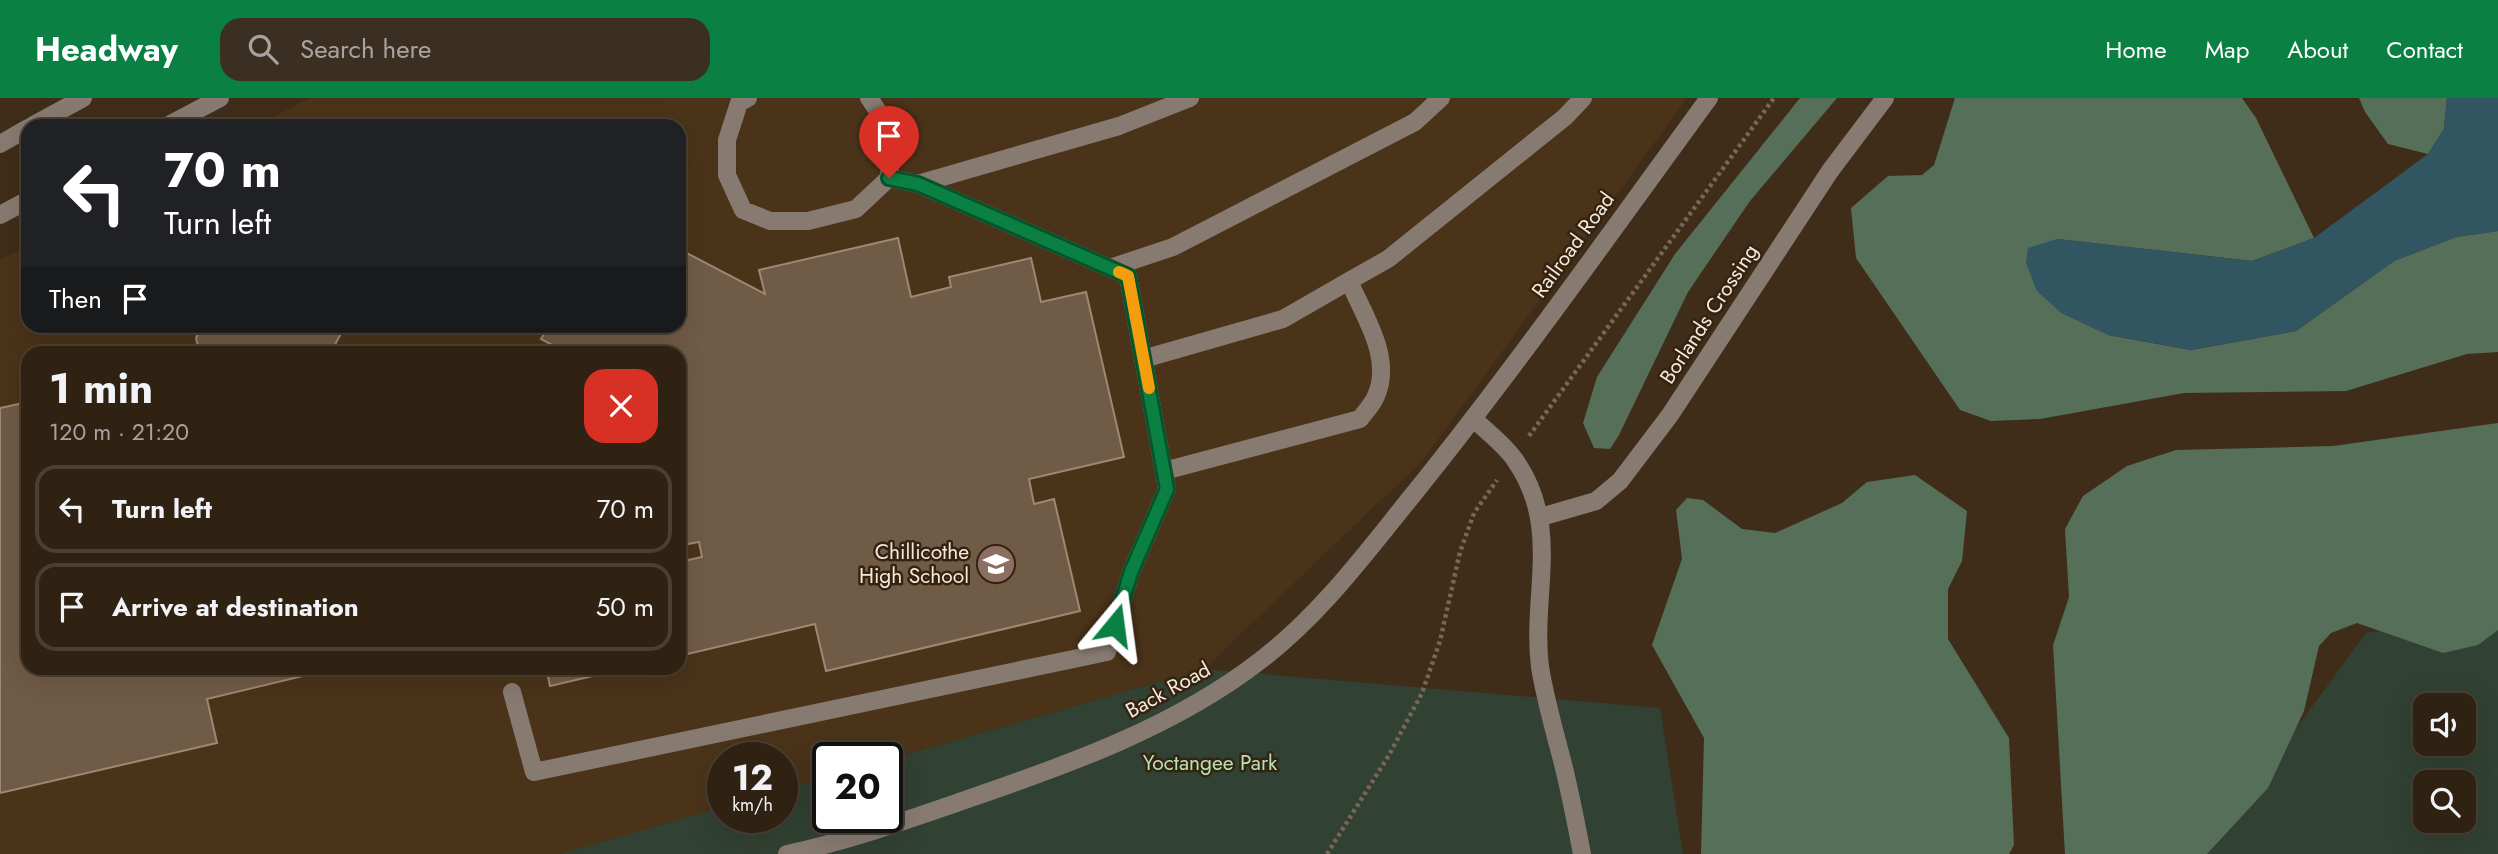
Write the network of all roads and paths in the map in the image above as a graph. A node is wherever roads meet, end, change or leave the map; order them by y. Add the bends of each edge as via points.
1 (83, 98) edge
2 (220, 98) edge
3 (869, 98) edge
4 (1190, 98) edge
5 (1441, 98) edge
6 (1583, 98) edge
7 (1709, 98) edge
8 (1774, 98) edge
9 (1885, 98) edge
10 (740, 100) edge
11 (45, 119) edge
12 (180, 119) edge
13 (21, 132) edge
14 (0, 144) edge
15 (889, 178) junction
16 (918, 184) junction
17 (21, 204) edge
18 (0, 215) edge
19 (1110, 268) junction
20 (1349, 281) junction
21 (1143, 359) junction
22 (1474, 419) junction
23 (1514, 458) junction
24 (1164, 471) junction
25 (1541, 517) junction
26 (512, 692) dead end
27 (787, 854) edge
28 (1327, 854) edge
29 (1582, 854) edge

1 - 11 street
2 - 12 street
3 - 15 street via 882,116 892,145
4 - 16 street via 1119,126
5 - 19 street via 1415,122 1185,240
6 - 20 street via 1388,259
7 - 22 street, Railroad Road
8 - 23 path
9 - 25 street, Borlands Crossing via 1830,171 1670,415 1620,481 1596,501
10 - 15 street via 727,140 727,175 743,210 770,221 808,221 856,209
13 - 14 street
15 - 16 street
16 - 19 street
17 - 18 street
19 - 21 street via 1128,276
20 - 21 street via 1283,319
20 - 24 street via 1383,368 1376,397 1360,419
21 - 24 street
22 - 23 street
22 - 27 street, Back Road via 1324,604 1262,660 1211,695 1130,737 1016,783
23 - 25 street via 1531,485
23 - 28 path via 1474,513 1422,693
24 - 26 street via 1167,489 1131,572 1107,652 534,772
25 - 29 street via 1541,667

